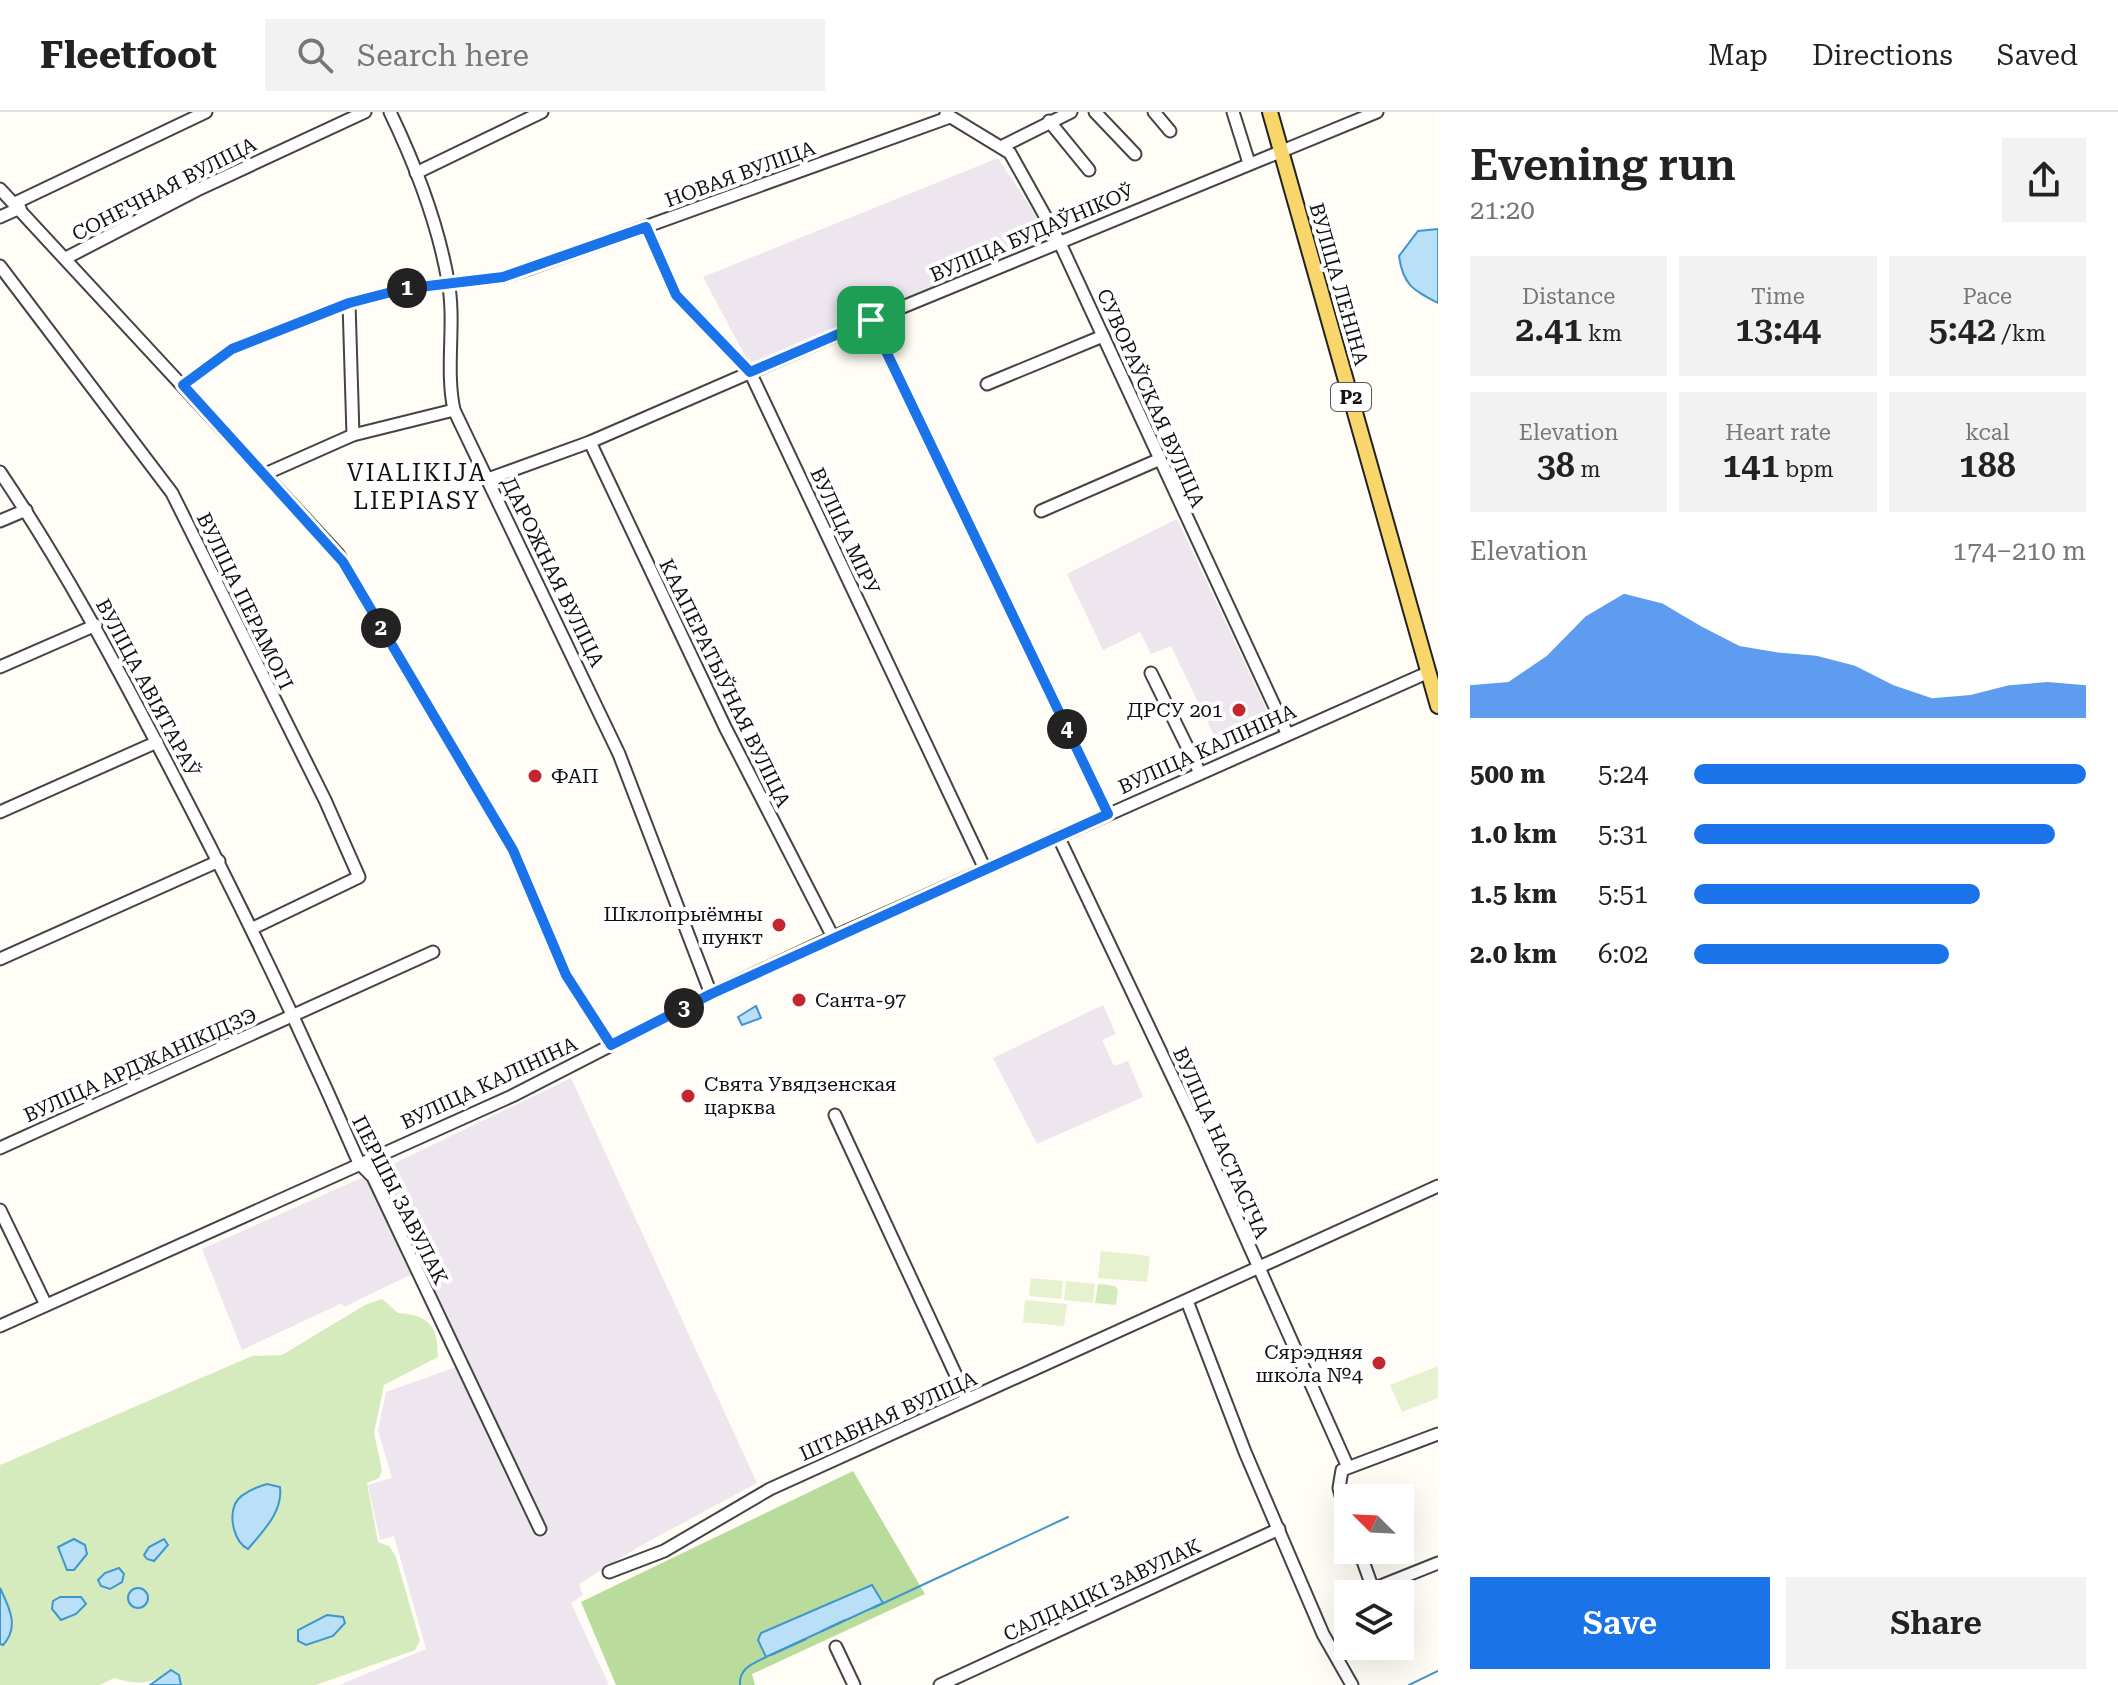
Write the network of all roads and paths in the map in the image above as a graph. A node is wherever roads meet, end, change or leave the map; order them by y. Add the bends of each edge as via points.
1 (206, 112) edge
2 (365, 112) edge
3 (390, 112) edge
4 (542, 112) edge
5 (1071, 112) edge
6 (1095, 112) edge
7 (1154, 112) edge
8 (1233, 112) edge
9 (1270, 112) edge
10 (1377, 112) edge
11 (946, 114) edge
12 (1357, 115) edge
13 (1049, 121) junction
14 (1170, 131) dead end
15 (1003, 146) junction
16 (1280, 150) junction
17 (1135, 154) dead end
18 (1249, 163) junction
19 (1089, 170) dead end
20 (416, 173) junction
21 (0, 189) edge
22 (17, 206) junction
23 (0, 217) edge
24 (646, 227) junction
25 (1059, 241) junction
26 (66, 258) junction
27 (0, 266) edge
28 (449, 283) junction
29 (349, 303) junction
30 (871, 320) junction
31 (1103, 336) junction
32 (750, 372) junction
33 (987, 384) dead end
34 (183, 385) junction
35 (454, 410) junction
36 (353, 435) junction
37 (590, 442) junction
38 (1158, 460) junction
39 (0, 472) edge
40 (265, 474) junction
41 (488, 479) junction
42 (26, 510) junction
43 (1041, 511) dead end
44 (0, 521) edge
45 (96, 625) junction
46 (1421, 645) junction
47 (0, 667) edge
48 (1429, 672) junction
49 (1151, 673) dead end
50 (1399, 683) junction
51 (1437, 701) edge
52 (1287, 733) junction
53 (157, 742) junction
54 (1200, 773) junction
55 (0, 812) edge
56 (1108, 814) junction
57 (1058, 836) junction
58 (219, 861) junction
59 (985, 869) junction
60 (253, 928) junction
61 (833, 937) junction
62 (433, 952) dead end
63 (0, 959) edge
64 (711, 994) junction
65 (294, 1014) junction
66 (611, 1045) junction
67 (835, 1115) dead end
68 (0, 1148) edge
69 (359, 1163) junction
70 (1438, 1186) edge
71 (0, 1210) edge
72 (1257, 1267) junction
73 (1187, 1301) junction
74 (46, 1305) junction
75 (0, 1326) edge
76 (967, 1399) junction
77 (1438, 1434) edge
78 (1347, 1465) junction
79 (1340, 1484) edge
80 (540, 1529) dead end
81 (1279, 1529) junction
82 (1438, 1563) edge
83 (1364, 1564) edge
84 (609, 1572) dead end
85 (836, 1647) dead end
86 (854, 1685) edge
87 (940, 1685) edge
88 (1352, 1685) edge

1 - 22 street
2 - 26 street, СОНЕЧНАЯ ВУЛІЦА
3 - 20 street, ДАРОЖНАЯ ВУЛІЦА
4 - 20 street
5 - 13 street
6 - 17 street
7 - 14 street
8 - 18 street
9 - 16 main road, Р2
10 - 12 street, ВУЛІЦА БУДАЎНІКОЎ
11 - 15 street, СУВОРАЎСКАЯ ВУЛІЦА
11 - 24 street, НОВАЯ ВУЛІЦА
12 - 16 street, ВУЛІЦА БУДАЎНІКОЎ
13 - 15 street
13 - 19 street
15 - 25 street, СУВОРАЎСКАЯ ВУЛІЦА via 1022,170
16 - 18 street, ВУЛІЦА БУДАЎНІКОЎ
16 - 46 main road, ВУЛІЦА ЛЕНІНА / Р2
18 - 25 street, ВУЛІЦА БУДАЎНІКОЎ
20 - 28 street, ДАРОЖНАЯ ВУЛІЦА
21 - 22 street
22 - 23 street
22 - 26 street
24 - 28 street, НОВАЯ ВУЛІЦА via 503,277
24 - 32 street, ВУЛІЦА МІРУ via 676,295
25 - 30 street, ВУЛІЦА БУДАЎНІКОЎ
25 - 31 street, СУВОРАЎСКАЯ ВУЛІЦА
26 - 34 street
27 - 60 street, ВУЛІЦА ПЕРАМОГІ via 172,493 359,877
28 - 29 street, НОВАЯ ВУЛІЦА
28 - 35 street, ДАРОЖНАЯ ВУЛІЦА via 449,389
29 - 34 street, НОВАЯ ВУЛІЦА via 232,349
29 - 36 street
30 - 32 street, ВУЛІЦА БУДАЎНІКОЎ
30 - 56 street
31 - 33 street
31 - 38 street, СУВОРАЎСКАЯ ВУЛІЦА
32 - 37 street, ВУЛІЦА БУДАЎНІКОЎ
32 - 59 street, ВУЛІЦА МІРУ
34 - 40 street
35 - 36 street
35 - 41 street, ДАРОЖНАЯ ВУЛІЦА
36 - 40 street
37 - 41 street, ВУЛІЦА БУДАЎНІКОЎ
37 - 61 street, КААПЕРАТЫЎНАЯ ВУЛІЦА via 725,727
38 - 43 street
38 - 52 street, СУВОРАЎСКАЯ ВУЛІЦА
39 - 42 street, ВУЛІЦА АВІЯТАРАЎ
40 - 66 street via 343,562 513,850 566,975
41 - 64 street, ДАРОЖНАЯ ВУЛІЦА via 619,754
42 - 44 street
42 - 45 street, ВУЛІЦА АВІЯТАРАЎ
45 - 47 street
45 - 53 street, ВУЛІЦА АВІЯТАРАЎ
46 - 48 main road, ВУЛІЦА ЛЕНІНА / Р2
46 - 50 street via 1416,669
48 - 50 street, ВУЛІЦА КАЛІНІНА
48 - 51 main road, ВУЛІЦА ЛЕНІНА / Р2
49 - 54 street
50 - 51 street via 1419,682
50 - 52 street, ВУЛІЦА КАЛІНІНА
52 - 54 street, ВУЛІЦА КАЛІНІНА
53 - 55 street
53 - 58 street, ВУЛІЦА АВІЯТАРАЎ
54 - 56 street, ВУЛІЦА КАЛІНІНА
56 - 57 street, ВУЛІЦА КАЛІНІНА
57 - 59 street, ВУЛІЦА КАЛІНІНА
57 - 72 street, ВУЛІЦА НАСТАСІЧА
58 - 60 street, ВУЛІЦА АВІЯТАРАЎ
58 - 63 street
59 - 61 street, ВУЛІЦА КАЛІНІНА
60 - 65 street, ПЕРШЫ ЗАВУЛАК
61 - 64 street, ВУЛІЦА КАЛІНІНА
62 - 65 street, ВУЛІЦА АРДЖАНІКІДЗЭ
64 - 66 street, ВУЛІЦА КАЛІНІНА
65 - 68 street, ВУЛІЦА АРДЖАНІКІДЗЭ
65 - 69 street, ПЕРШЫ ЗАВУЛАК
66 - 69 street, ВУЛІЦА КАЛІНІНА via 512,1096
67 - 76 street
69 - 74 street, ВУЛІЦА КАЛІНІНА
69 - 80 street, ПЕРШЫ ЗАВУЛАК via 373,1177
70 - 72 street, ШТАБНАЯ ВУЛІЦА
71 - 74 street
72 - 73 street, ШТАБНАЯ ВУЛІЦА
72 - 78 street, ВУЛІЦА НАСТАСІЧА
73 - 76 street, ШТАБНАЯ ВУЛІЦА
73 - 81 street
74 - 75 street, ВУЛІЦА КАЛІНІНА
76 - 84 street, ШТАБНАЯ ВУЛІЦА via 770,1489 664,1551
77 - 78 street
78 - 79 street
81 - 87 street, САЛДАЦКІ ЗАВУЛАК
81 - 88 street via 1323,1634
82 - 83 street via 1373,1589
85 - 86 street

